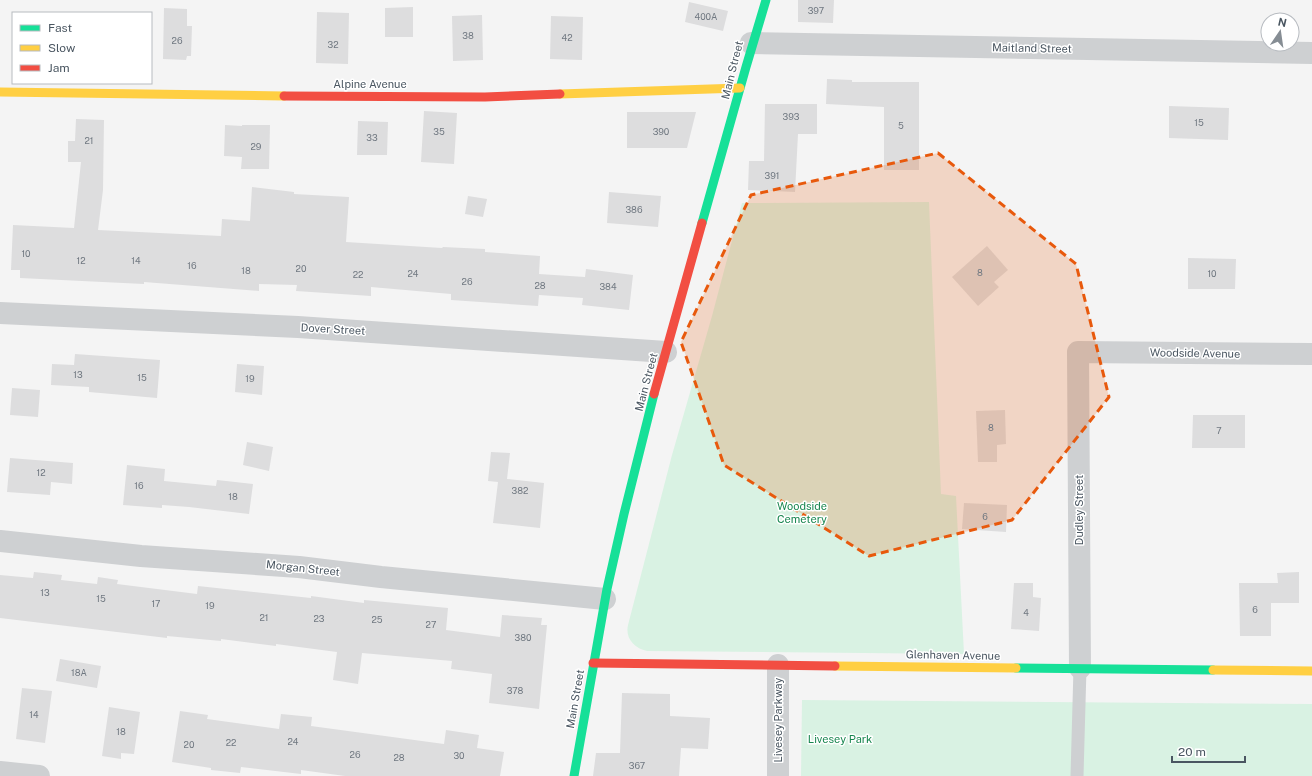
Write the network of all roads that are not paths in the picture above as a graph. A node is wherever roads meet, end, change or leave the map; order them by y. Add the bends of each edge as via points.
1 (766, 0) edge
2 (751, 43) junction
3 (1312, 53) edge
4 (740, 88) junction
5 (0, 92) edge
6 (0, 313) edge
7 (666, 352) junction
8 (1078, 352) joint
9 (1312, 354) edge
10 (0, 541) edge
11 (605, 600) junction
12 (593, 662) junction
13 (778, 665) junction
14 (1080, 668) junction
15 (1312, 671) edge
16 (0, 772) edge
17 (39, 776) edge
18 (574, 776) edge
19 (778, 776) edge
20 (1077, 776) edge

1 - 2 street, Main Street
2 - 3 street, Maitland Street
2 - 4 street, Main Street
4 - 5 street, Alpine Avenue via 485,97
4 - 7 street, Main Street
6 - 7 street, Dover Street via 298,327
7 - 11 street, Main Street
8 - 9 street, Woodside Avenue
8 - 14 street, Dudley Street
10 - 11 street, Morgan Street via 141,556 300,567
11 - 12 street, Main Street
12 - 13 street, Glenhaven Avenue
12 - 18 street, Main Street
13 - 14 street, Glenhaven Avenue
13 - 19 street, Livesey Parkway
14 - 15 street, Glenhaven Avenue
14 - 20 lane
16 - 17 street

